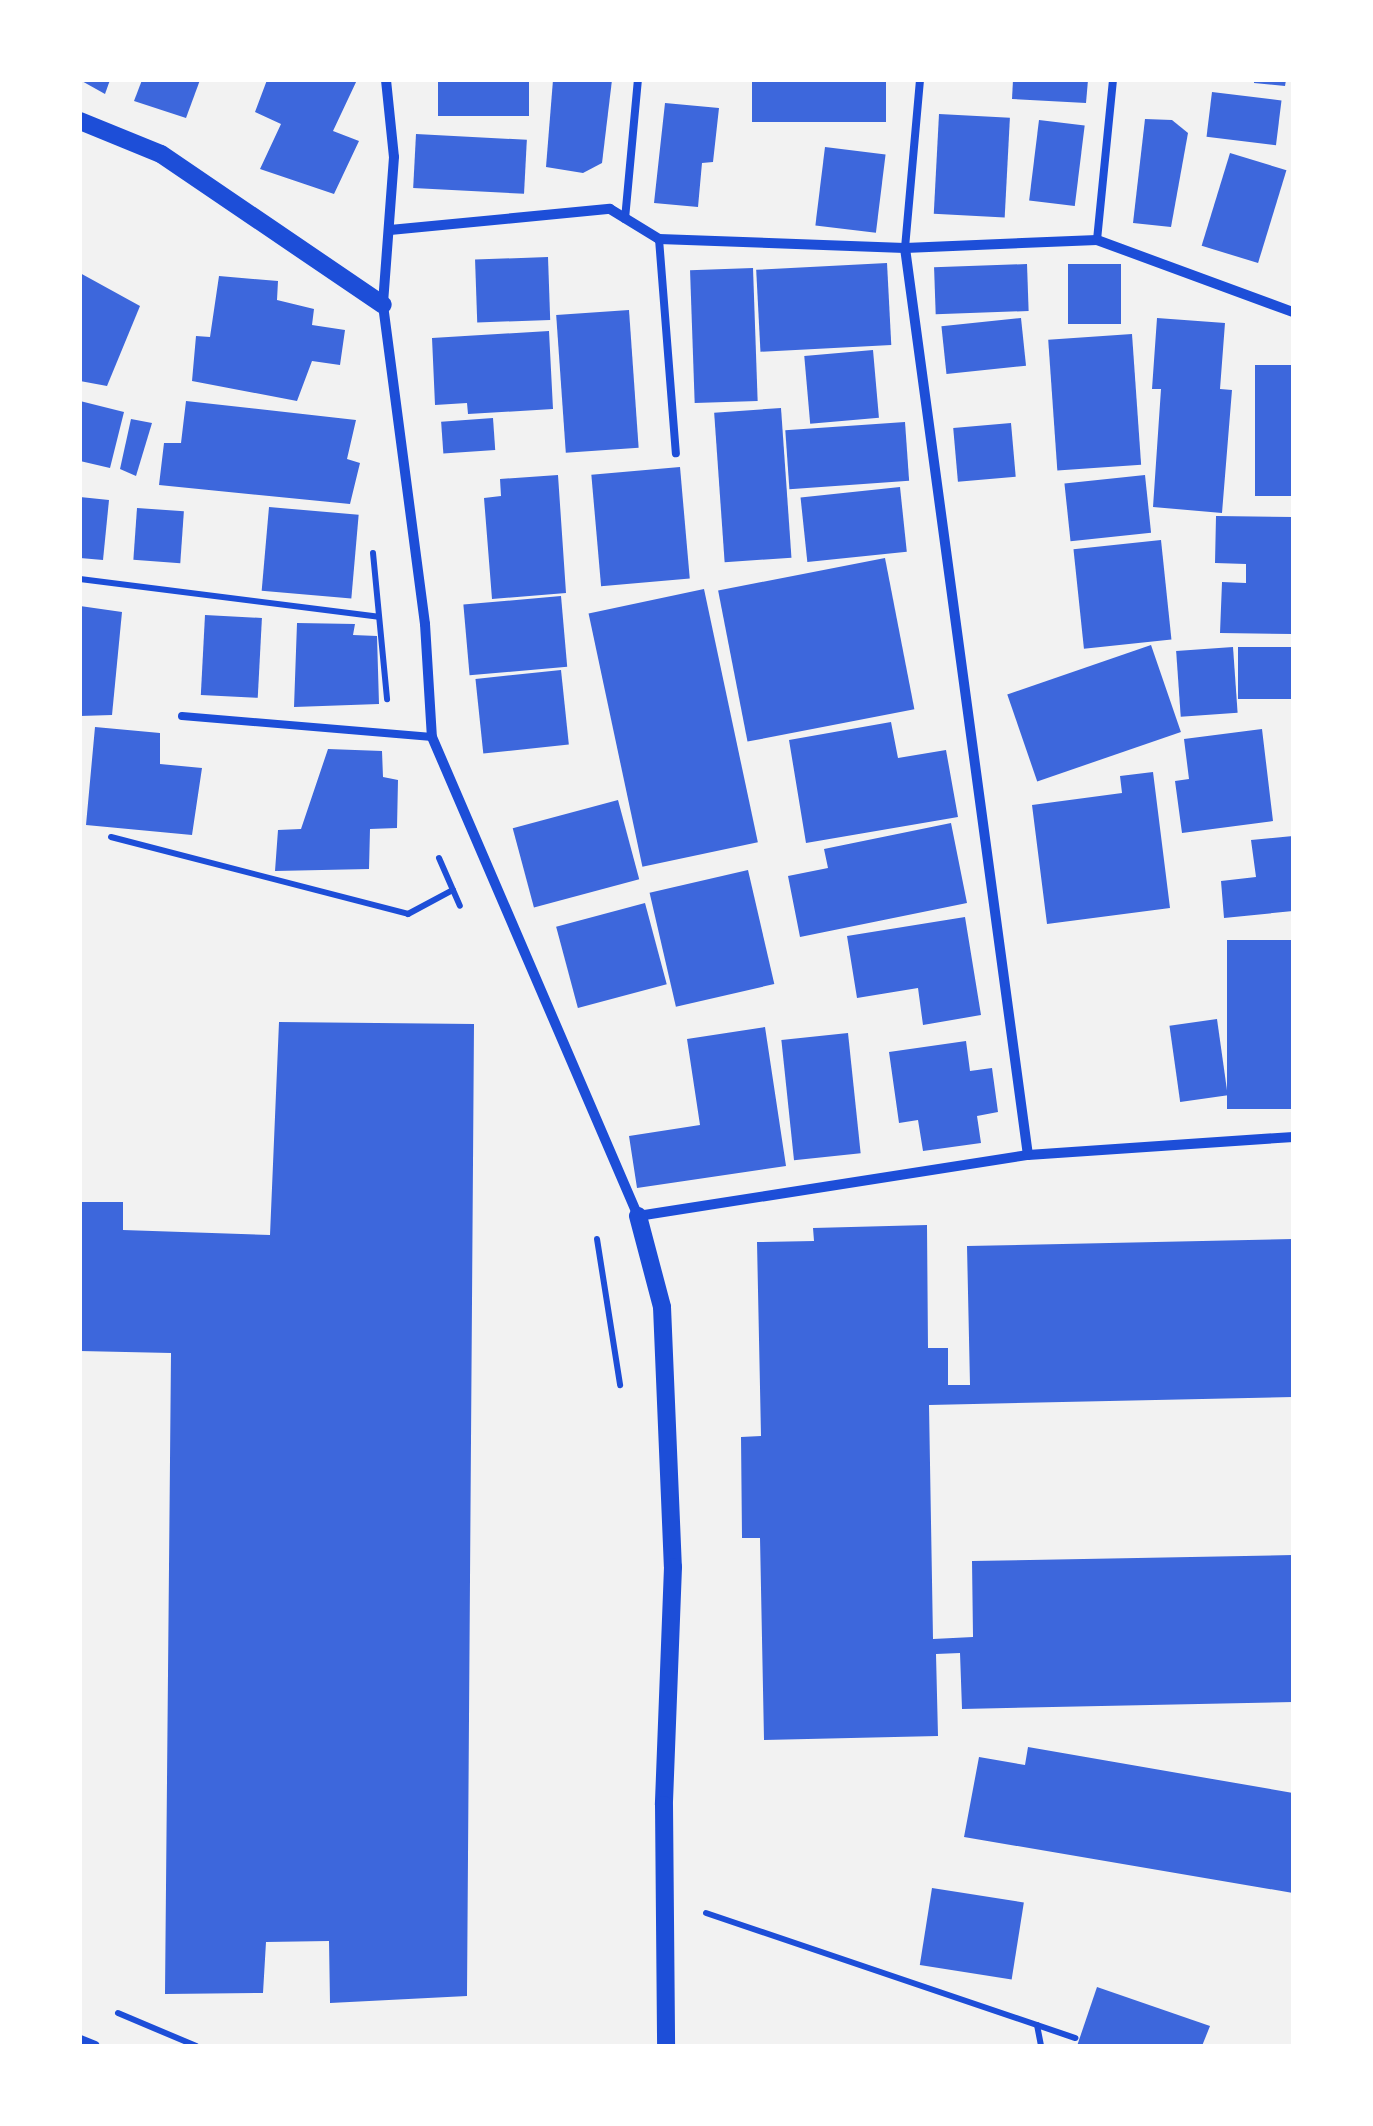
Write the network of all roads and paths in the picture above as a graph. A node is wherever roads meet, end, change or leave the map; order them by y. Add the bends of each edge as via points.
1 (386, 80) edge
2 (638, 80) edge
3 (920, 80) edge
4 (1113, 80) edge
5 (80, 121) edge
6 (625, 218) junction
7 (390, 230) junction
8 (659, 239) junction
9 (1098, 240) junction
10 (905, 248) junction
11 (383, 305) junction
12 (1293, 312) edge
13 (676, 453) dead end
14 (373, 543) dead end
15 (80, 579) edge
16 (378, 617) junction
17 (425, 624) junction
18 (182, 716) dead end
19 (391, 734) junction
20 (432, 737) junction
21 (111, 837) dead end
22 (431, 838) dead end
23 (490, 872) junction
24 (451, 891) junction
25 (470, 922) dead end
26 (1293, 1137) edge
27 (1028, 1155) junction
28 (638, 1216) junction
29 (596, 1233) dead end
30 (622, 1398) dead end
31 (666, 1900) junction
32 (113, 2012) dead end
33 (1038, 2025) junction
34 (1075, 2038) dead end
35 (80, 2040) edge
36 (95, 2046) edge
37 (196, 2046) edge
38 (666, 2046) edge
39 (1041, 2046) edge

1 - 7 street via 394,157
2 - 6 lane
3 - 10 lane
4 - 9 lane
5 - 11 street via 161,154
6 - 7 street via 610,209
6 - 8 street
7 - 11 street
8 - 10 street
8 - 13 lane
9 - 10 street
9 - 12 street
10 - 27 street
11 - 17 street
14 - 16 path
15 - 16 path
16 - 17 path
16 - 19 path
17 - 20 street
18 - 19 lane
19 - 20 lane
20 - 23 street
21 - 24 path via 408,914
22 - 24 path
23 - 24 path
23 - 28 street
24 - 25 path
26 - 27 street
27 - 28 street
28 - 31 street via 662,1307 668,1434 673,1567
29 - 30 path
31 - 33 path
31 - 38 street
32 - 37 path
33 - 34 path
33 - 39 path
35 - 36 street

